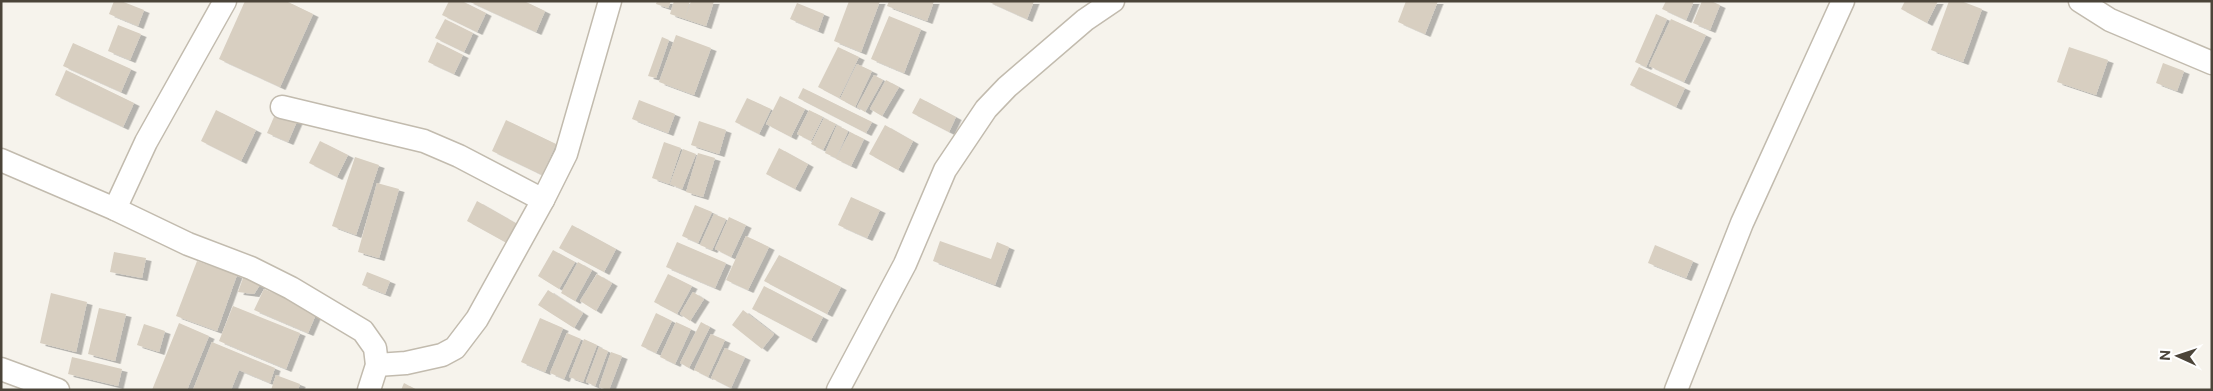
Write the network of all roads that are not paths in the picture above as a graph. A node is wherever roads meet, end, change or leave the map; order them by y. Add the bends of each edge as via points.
1 (225, 1) edge
2 (610, 1) edge
3 (1113, 1) edge
4 (1843, 1) edge
5 (2080, 1) edge
6 (2212, 63) edge
7 (282, 107) dead end
8 (1, 160) edge
9 (543, 200) junction
10 (115, 209) junction
11 (377, 365) junction
12 (1, 369) edge
13 (58, 390) edge
14 (369, 390) edge
15 (838, 390) edge
16 (1676, 390) edge

1 - 10 street via 146,142
2 - 9 street via 566,154
3 - 15 street via 1085,20 986,109 945,170 905,264
4 - 16 street via 1742,222
5 - 6 street via 2110,20
7 - 9 street via 424,141
8 - 10 street
9 - 11 street via 477,319 456,348 406,364
10 - 11 street via 291,288 363,331 375,348
11 - 14 street
12 - 13 street

